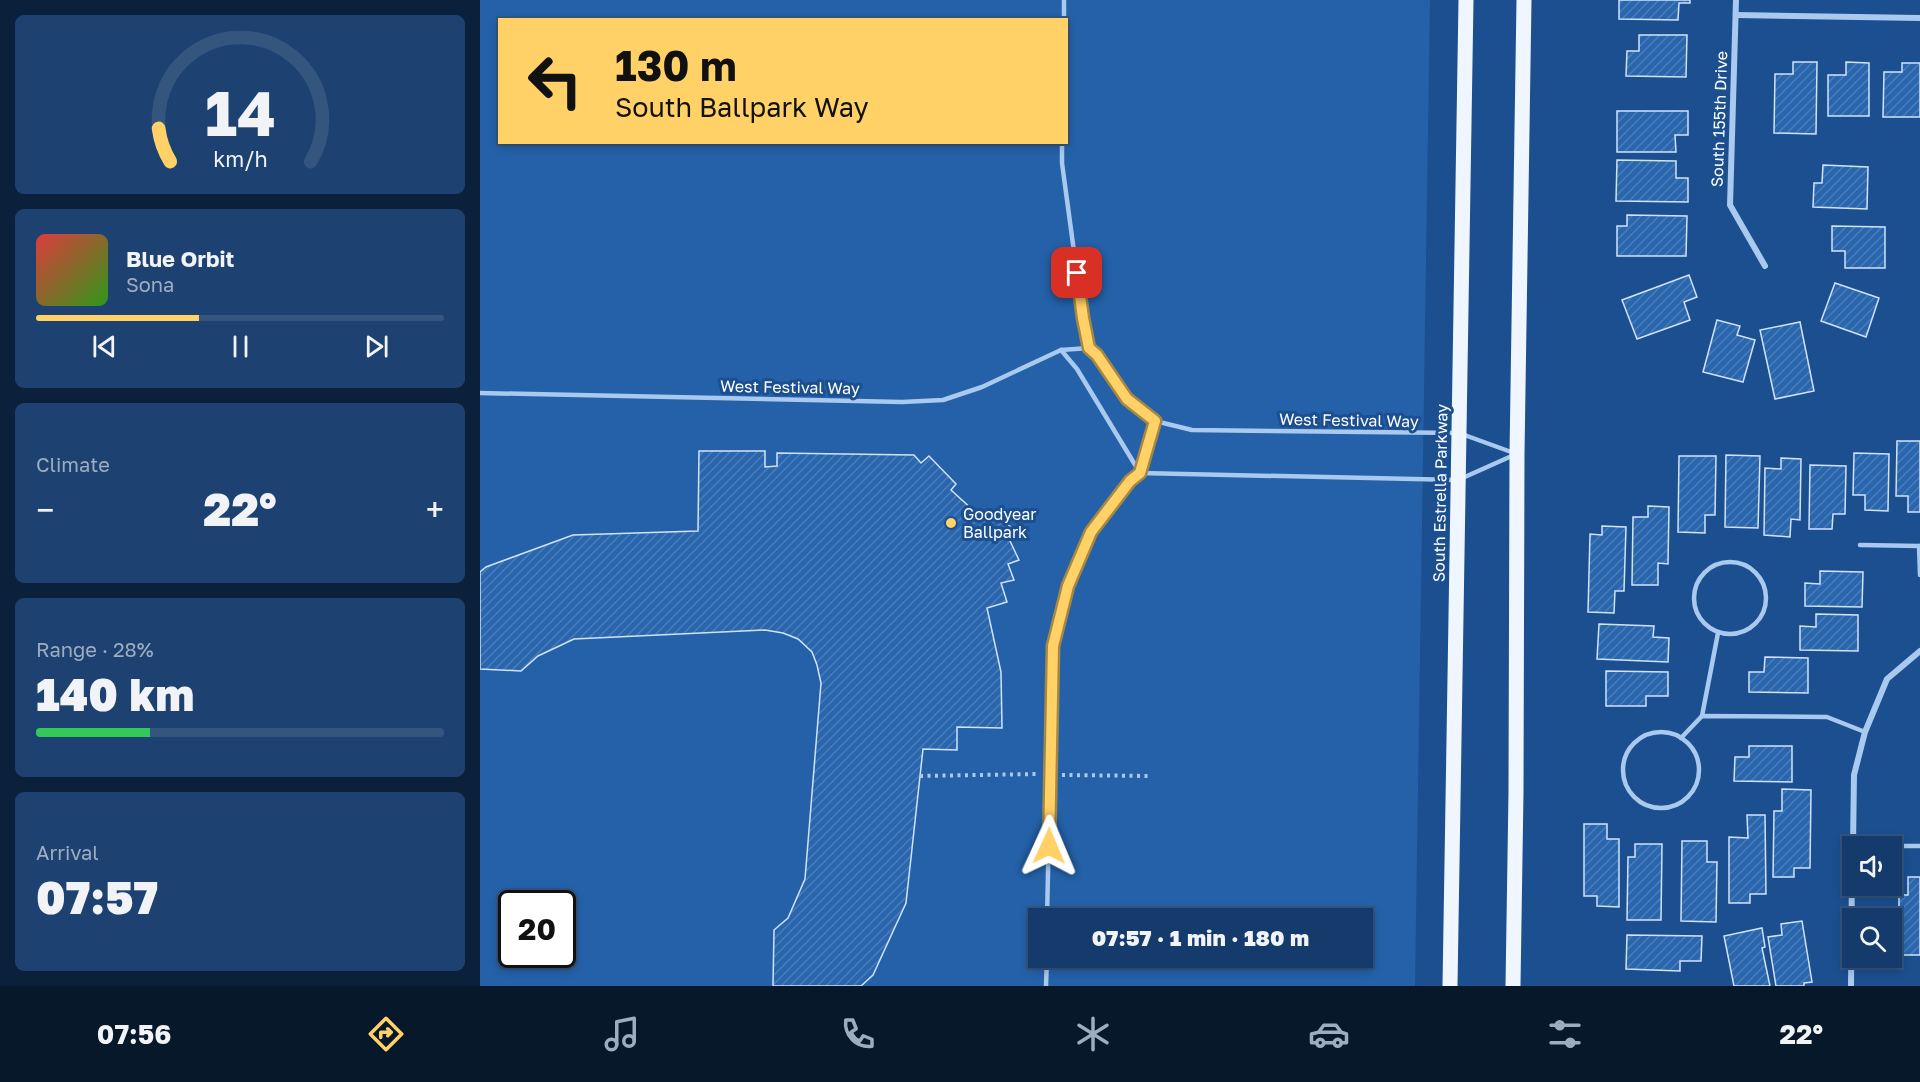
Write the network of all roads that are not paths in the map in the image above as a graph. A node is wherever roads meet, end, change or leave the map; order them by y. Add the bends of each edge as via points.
1 (1064, 0) edge
2 (1466, 0) edge
3 (1524, 0) edge
4 (1736, 0) edge
5 (1736, 15) junction
6 (1064, 18) edge
7 (1920, 18) edge
8 (1062, 144) edge
9 (1765, 266) dead end
10 (1089, 348) junction
11 (1061, 350) junction
12 (480, 393) edge
13 (1155, 421) junction
14 (1459, 433) junction
15 (1517, 454) junction
16 (1140, 473) junction
17 (1458, 480) junction
18 (1860, 545) dead end
19 (1919, 546) edge
20 (1920, 575) edge
21 (1718, 633) junction
22 (1920, 651) edge
23 (1702, 716) junction
24 (1865, 732) junction
25 (1681, 738) junction
26 (1853, 836) edge
27 (1902, 846) edge
28 (1920, 846) edge
29 (1852, 896) edge
30 (1047, 908) edge
31 (1047, 968) edge
32 (1046, 986) edge
33 (1450, 986) edge
34 (1513, 986) edge
35 (1851, 986) edge

1 - 6 lane
2 - 14 main road, South Estrella Parkway
3 - 15 main road
4 - 5 street, South 155th Drive
5 - 7 street
5 - 9 street, South 155th Drive via 1730,205
8 - 10 lane
10 - 11 lane, West Festival Way
10 - 13 lane via 1127,399
11 - 12 lane, West Festival Way via 982,387 943,400
11 - 16 lane via 1077,369
13 - 14 lane, West Festival Way via 1192,430
13 - 16 lane
14 - 15 lane, West Festival Way
14 - 17 main road, South Estrella Parkway
15 - 17 lane
15 - 34 main road
16 - 17 lane
16 - 30 lane via 1091,532 1068,586 1053,646
17 - 33 main road, South Estrella Parkway
18 - 19 lane
19 - 20 lane
21 - 21 lane via 1742,633 1762,618 1767,594 1756,572 1746,565 1723,562 1702,574 1696,584 1695,607 1699,618
21 - 23 lane
22 - 24 street via 1887,679
23 - 24 lane via 1827,717
23 - 25 lane
24 - 26 street via 1854,774
25 - 25 lane via 1657,732 1644,736 1626,753 1623,778 1636,800 1646,806 1671,807 1692,793 1699,770 1690,747
27 - 28 lane
29 - 35 street
31 - 32 lane

